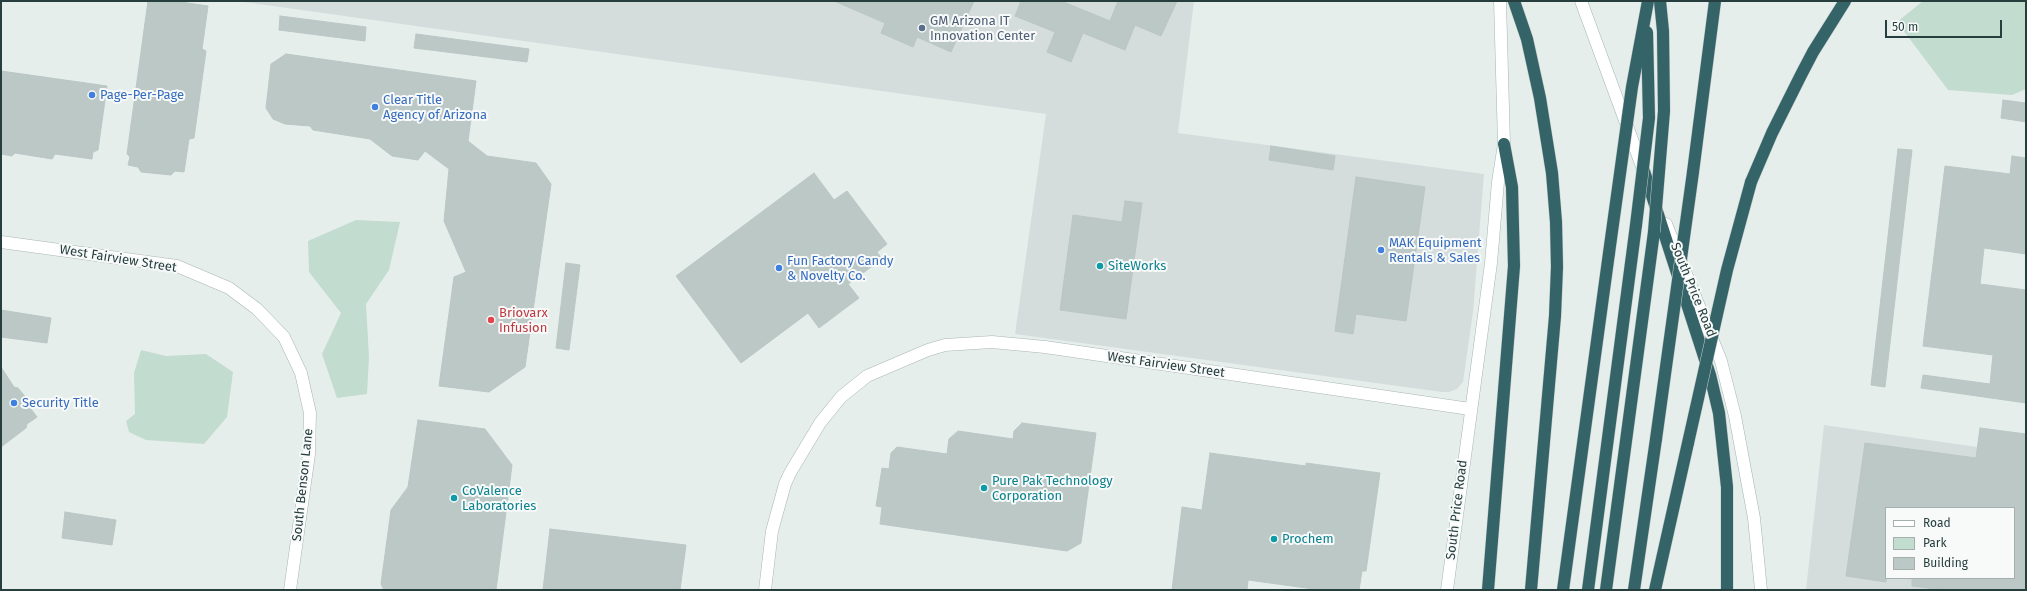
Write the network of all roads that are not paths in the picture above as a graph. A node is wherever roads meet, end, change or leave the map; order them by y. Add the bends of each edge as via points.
1 (1500, 1) edge
2 (1514, 1) edge
3 (1581, 1) edge
4 (1644, 1) edge
5 (1648, 1) edge
6 (1660, 1) edge
7 (1715, 1) edge
8 (1845, 1) edge
9 (1504, 144) junction
10 (1644, 171) junction
11 (1, 242) edge
12 (284, 337) joint
13 (1470, 409) junction
14 (290, 590) edge
15 (765, 590) edge
16 (1447, 590) edge
17 (1488, 590) edge
18 (1531, 590) edge
19 (1564, 590) edge
20 (1588, 590) edge
21 (1606, 590) edge
22 (1634, 590) edge
23 (1655, 590) edge
24 (1727, 590) edge
25 (1761, 590) edge

1 - 9 street, South Price Road
2 - 18 highway via 1527,39 1540,98 1552,173 1557,267
3 - 10 street, South Price Road
4 - 20 highway, bridge via 1649,118
5 - 19 highway, bridge via 1632,87
6 - 21 highway, bridge via 1664,111 1654,232
7 - 22 highway, bridge
8 - 23 highway, bridge via 1801,75 1772,133 1752,182 1727,270
9 - 13 street, South Price Road via 1491,263
9 - 17 highway via 1512,187 1514,266
10 - 24 highway via 1710,375 1719,413 1727,487
10 - 25 street, South Price Road via 1721,361 1735,416 1754,518
11 - 12 street, West Fairview Street via 177,266 229,288 257,309
12 - 14 street, South Benson Lane via 301,374 310,412 309,454
13 - 15 street, West Fairview Street via 1045,347 992,342 945,345 867,376 841,397 820,423 790,473 772,531
13 - 16 street, South Price Road

